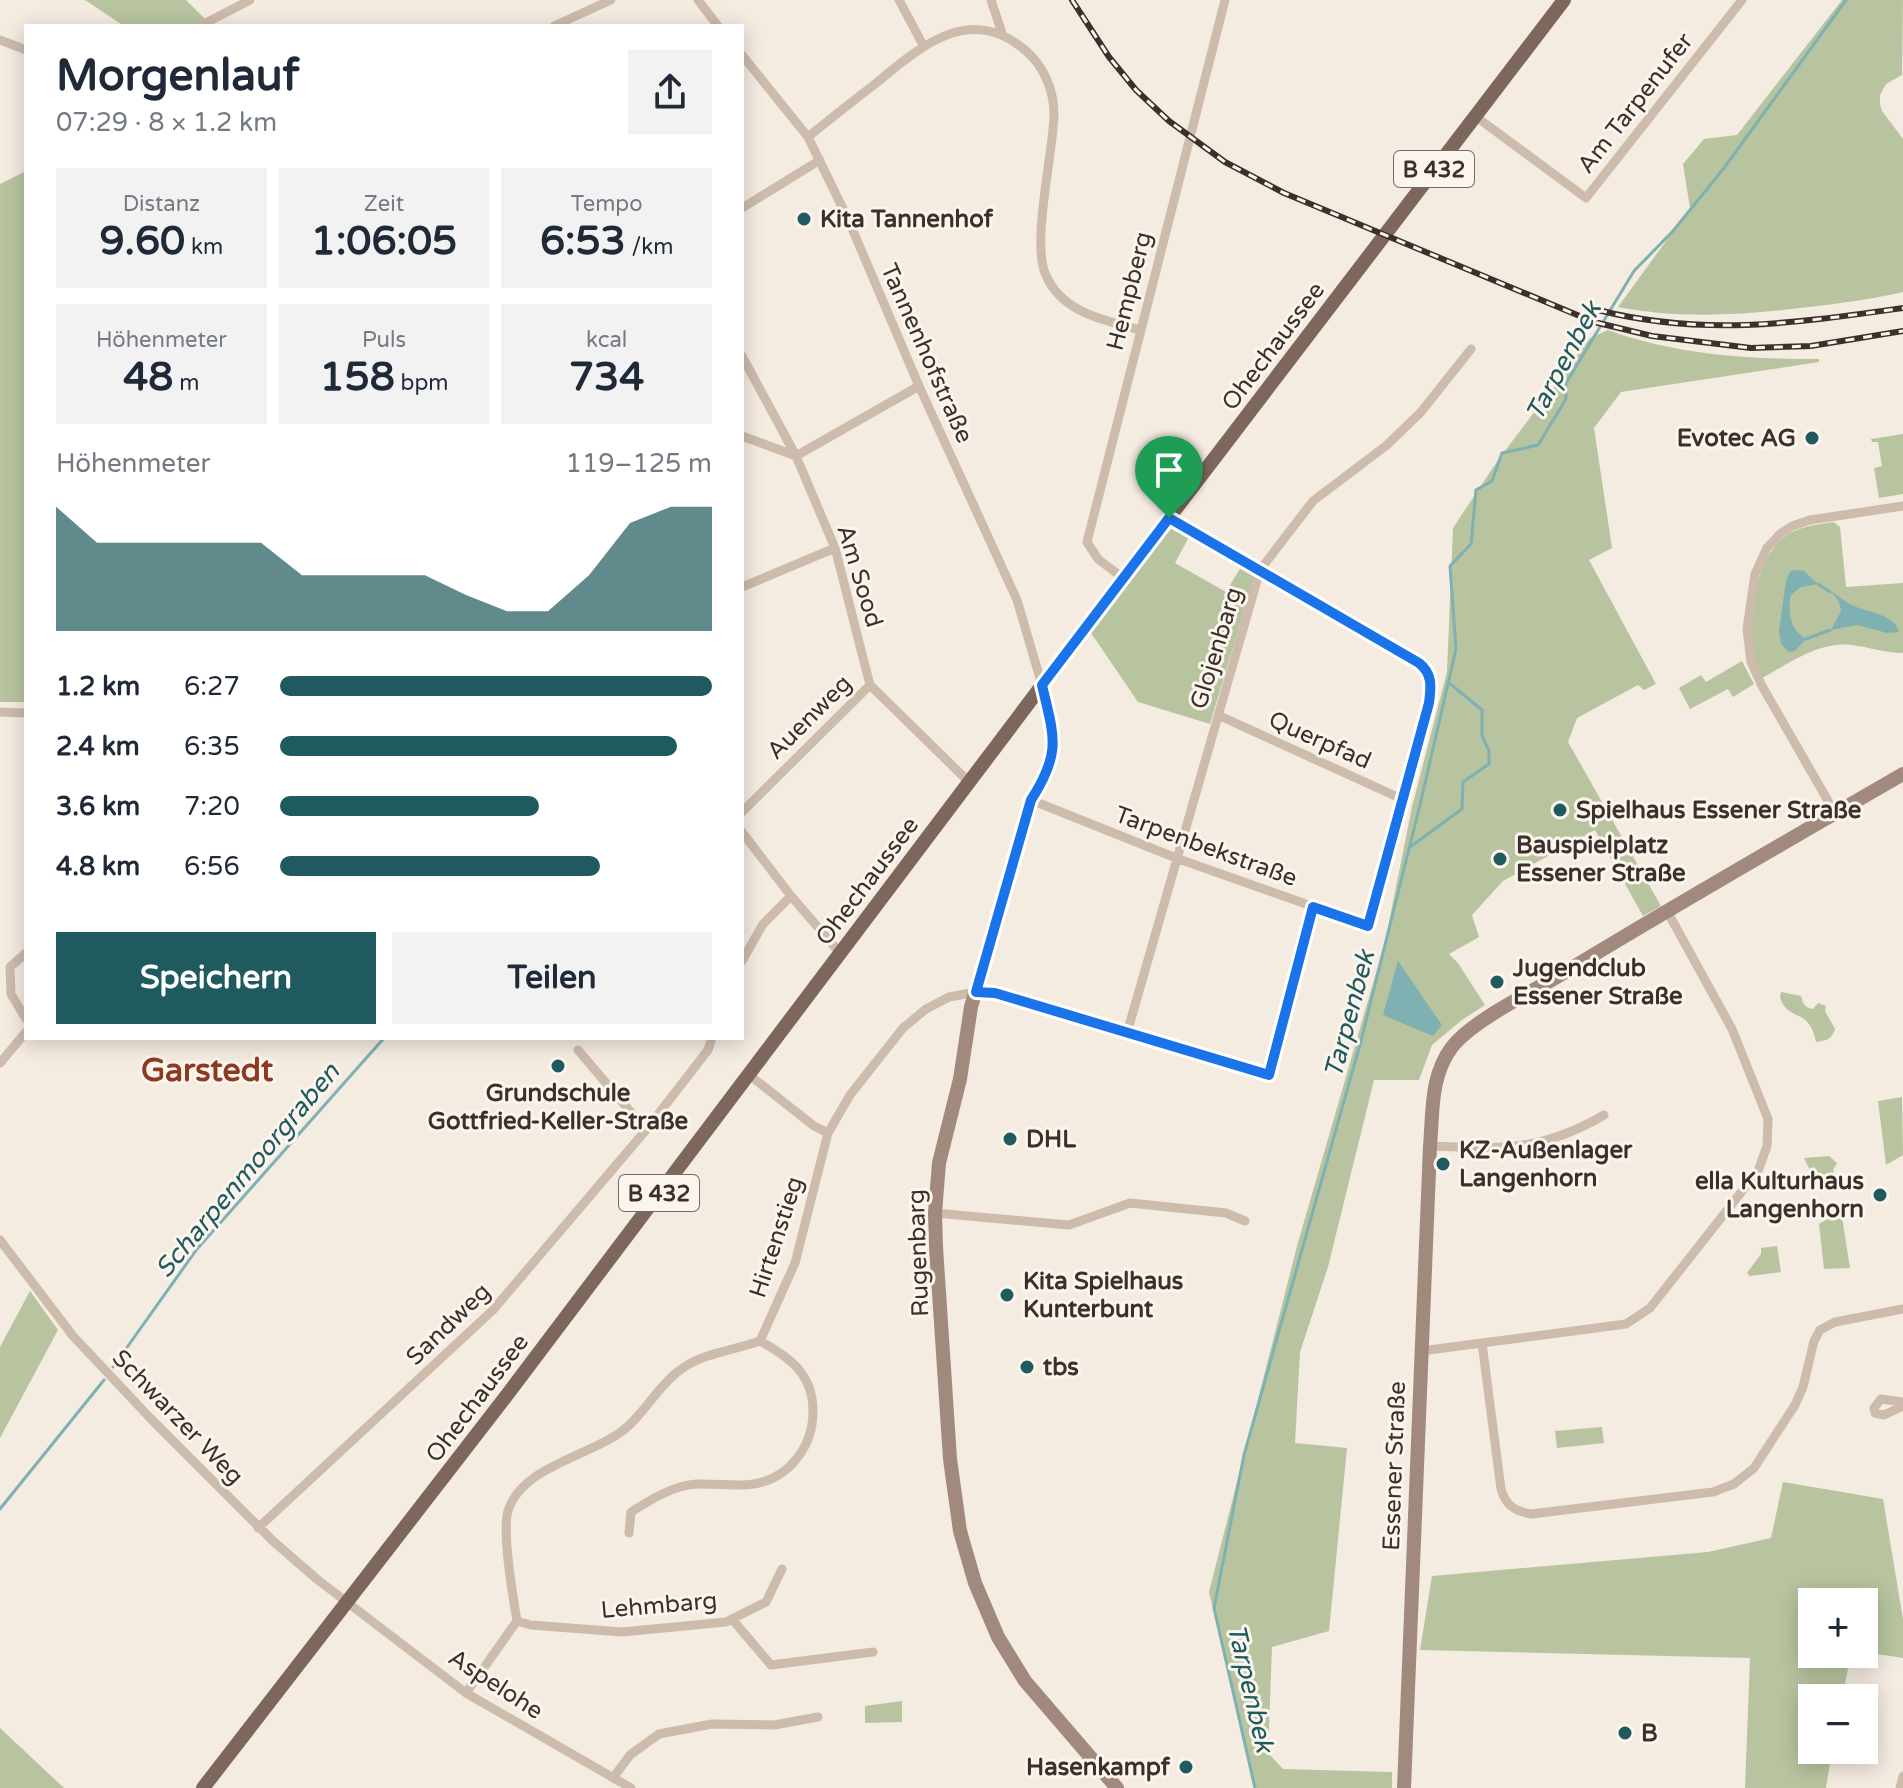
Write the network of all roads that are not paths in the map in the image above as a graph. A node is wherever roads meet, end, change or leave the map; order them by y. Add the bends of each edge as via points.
1 (250, 0) edge
2 (611, 0) edge
3 (698, 0) edge
4 (899, 0) edge
5 (991, 0) edge
6 (1225, 0) edge
7 (1564, 0) edge
8 (1742, 0) edge
9 (204, 24) edge
10 (558, 24) edge
11 (716, 24) edge
12 (1003, 36) junction
13 (0, 40) edge
14 (923, 45) junction
15 (24, 49) edge
16 (744, 57) edge
17 (1475, 116) junction
18 (808, 137) junction
19 (820, 160) junction
20 (744, 207) edge
21 (1140, 330) junction
22 (1471, 349) dead end
23 (744, 360) edge
24 (919, 386) junction
25 (744, 437) edge
26 (796, 456) junction
27 (1903, 506) edge
28 (1169, 518) junction
29 (835, 548) junction
30 (1260, 570) junction
31 (1123, 578) junction
32 (744, 586) edge
33 (870, 685) junction
34 (1042, 685) junction
35 (0, 712) edge
36 (24, 713) edge
37 (1220, 716) junction
38 (1903, 774) edge
39 (970, 783) junction
40 (1031, 800) junction
41 (1404, 800) junction
42 (744, 810) edge
43 (1835, 813) junction
44 (744, 835) edge
45 (1176, 858) junction
46 (791, 896) junction
47 (1313, 907) junction
48 (1667, 911) junction
49 (840, 953) junction
50 (24, 955) edge
51 (744, 957) edge
52 (976, 992) junction
53 (24, 1016) edge
54 (1127, 1033) junction
55 (24, 1034) edge
56 (711, 1040) edge
57 (578, 1050) dead end
58 (0, 1063) edge
59 (748, 1074) junction
60 (1604, 1115) dead end
61 (646, 1130) junction
62 (828, 1133) junction
63 (1430, 1146) junction
64 (935, 1213) junction
65 (1245, 1221) dead end
66 (0, 1240) edge
67 (1903, 1309) edge
68 (760, 1341) junction
69 (1482, 1343) junction
70 (1421, 1351) junction
71 (258, 1528) junction
72 (629, 1533) dead end
73 (782, 1569) dead end
74 (348, 1602) junction
75 (732, 1619) junction
76 (517, 1621) junction
77 (873, 1652) dead end
78 (466, 1693) junction
79 (818, 1717) dead end
80 (1903, 1776) edge
81 (613, 1778) junction
82 (203, 1788) edge
83 (631, 1788) edge
84 (1117, 1788) edge
85 (1404, 1788) edge
86 (1900, 1788) edge

1 - 9 street
2 - 10 street
3 - 11 street
4 - 14 street
5 - 12 street
6 - 21 street, Hempberg
7 - 17 main road, Ohechaussee / B 432
8 - 17 street, Am Tarpenufer via 1586,198
12 - 14 street via 958,32
12 - 21 street via 1043,71 1053,105 1041,242 1045,272 1058,294 1075,308
13 - 15 street
14 - 18 street
16 - 18 street, Tannenhofstraße
17 - 28 main road, Ohechaussee / B 432
18 - 19 street, Tannenhofstraße
19 - 20 street
19 - 24 street, Tannenhofstraße
21 - 31 street, Hempberg via 1087,542 1098,559
22 - 30 street, Glojenbarg via 1387,445 1313,501
23 - 26 street, Am Sood
24 - 26 street
24 - 34 street, Tannenhofstraße via 1017,600
25 - 26 street
26 - 29 street, Am Sood
27 - 43 street via 1792,526 1767,548 1755,574 1747,629 1751,662
28 - 30 street
28 - 31 main road, Ohechaussee / B 432
29 - 32 street
29 - 33 street, Am Sood
30 - 37 street, Glojenbarg
30 - 41 street via 1428,670 1429,703
31 - 34 main road, Ohechaussee / B 432
33 - 39 street
33 - 42 street, Auenweg
34 - 39 main road, Ohechaussee / B 432
34 - 40 street, Rugenbarg via 1054,739 1048,768
35 - 36 street
37 - 41 street, Querpfad
37 - 45 street, Glojenbarg
38 - 43 street, Essener Straße
39 - 49 main road, Ohechaussee / B 432
40 - 45 street, Tarpenbekstraße
40 - 52 street, Rugenbarg
41 - 47 street, Tarpenbekstraße via 1368,926
43 - 48 street, Essener Straße
44 - 46 street
45 - 47 street, Tarpenbekstraße
45 - 54 street, Glojenbarg
46 - 49 street
46 - 51 street via 763,924
47 - 54 street via 1269,1075
48 - 63 street, Essener Straße via 1459,1039 1435,1082
48 - 69 street via 1732,1029 1753,1079 1768,1119 1762,1162 1670,1284 1637,1318 1617,1327
49 - 59 main road, Ohechaussee / B 432
50 - 53 street via 10,967 11,994
52 - 54 street via 995,993
52 - 62 street, Hirtenstieg via 949,997 903,1028 850,1095
52 - 64 street, Rugenbarg via 940,1159
55 - 58 street
56 - 61 street, Sandweg
57 - 61 street
59 - 62 street
59 - 74 main road, Ohechaussee / B 432
60 - 63 street via 1524,1147
61 - 71 street, Sandweg via 493,1310
62 - 68 street, Hirtenstieg via 795,1263
63 - 70 street, Essener Straße
64 - 65 street via 1069,1225 1130,1203 1226,1213
64 - 84 street, Rugenbarg via 951,1477 975,1583 998,1637 1025,1681
66 - 71 street, Schwarzer Weg via 73,1336
67 - 69 street via 1823,1327 1795,1405 1754,1468 1734,1484 1713,1492 1531,1514 1515,1510 1501,1489
68 - 72 street via 787,1356 811,1392 808,1440 797,1460 755,1484 683,1486 658,1495 631,1512
68 - 76 street via 681,1369 625,1429 553,1466 516,1495 507,1512
69 - 70 street
70 - 85 street, Essener Straße
71 - 74 street, Schwarzer Weg
73 - 75 street, Lehmbarg via 766,1602
74 - 78 street, Aspelohe
74 - 82 main road, Ohechaussee / B 432
75 - 76 street, Lehmbarg via 622,1632
75 - 77 street via 771,1665
76 - 78 street
78 - 81 street, Aspelohe
79 - 81 street via 774,1725 712,1724 659,1734 630,1755
80 - 86 street
81 - 83 street, Aspelohe

